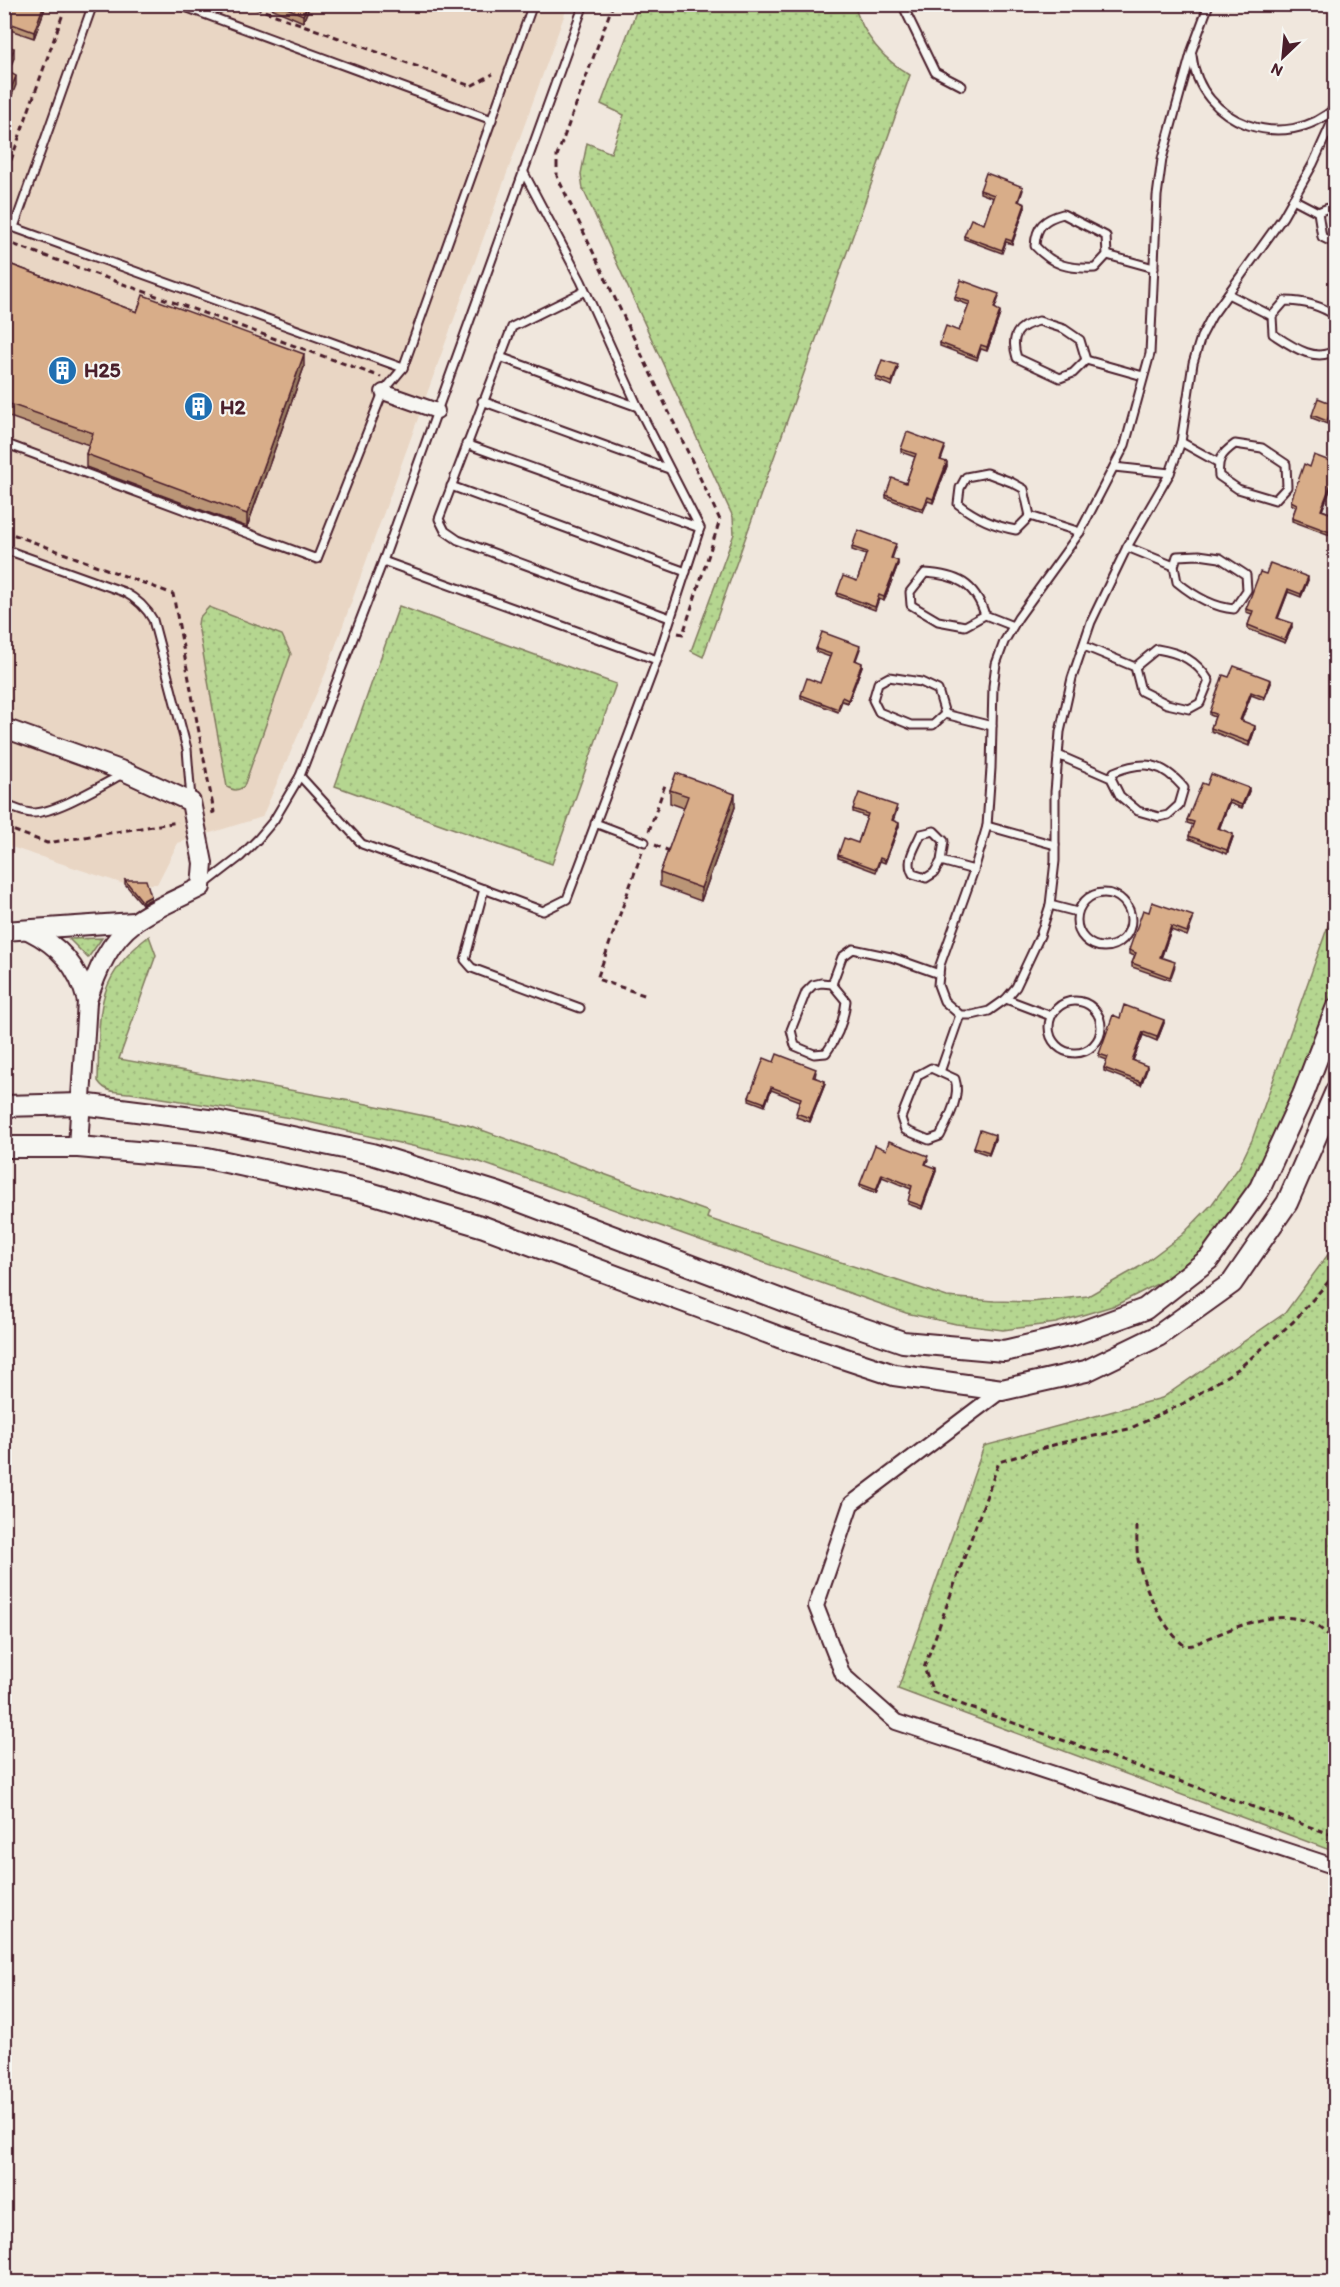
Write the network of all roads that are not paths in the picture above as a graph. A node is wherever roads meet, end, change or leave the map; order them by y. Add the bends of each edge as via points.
1 (93, 4) edge
2 (177, 4) edge
3 (533, 4) edge
4 (584, 4) edge
5 (902, 4) edge
6 (1209, 6) edge
7 (1192, 50) junction
8 (962, 86) dead end
9 (1335, 107) edge
10 (1335, 113) edge
11 (492, 120) junction
12 (523, 171) junction
13 (1293, 199) junction
14 (1335, 205) edge
15 (1318, 212) junction
16 (4, 224) edge
17 (14, 227) junction
18 (1335, 244) edge
19 (1107, 255) junction
20 (1154, 268) junction
21 (585, 291) junction
22 (1228, 294) junction
23 (1272, 316) junction
24 (1335, 316) edge
25 (1335, 349) edge
26 (500, 357) junction
27 (1086, 360) junction
28 (403, 368) junction
29 (1143, 376) junction
30 (382, 392) junction
31 (482, 401) junction
32 (638, 407) junction
33 (437, 411) junction
34 (4, 442) edge
35 (1181, 442) junction
36 (466, 444) junction
37 (1217, 462) junction
38 (1114, 467) junction
39 (669, 469) junction
40 (1170, 473) junction
41 (451, 486) junction
42 (1030, 516) junction
43 (700, 528) junction
44 (1080, 532) junction
45 (1127, 547) junction
46 (4, 549) edge
47 (383, 561) junction
48 (1174, 566) junction
49 (686, 572) junction
50 (984, 615) junction
51 (670, 618) junction
52 (1013, 626) junction
53 (1084, 646) junction
54 (657, 660) junction
55 (1135, 667) junction
56 (945, 714) junction
57 (992, 726) junction
58 (4, 728) edge
59 (1058, 755) junction
60 (126, 772) junction
61 (300, 776) junction
62 (1111, 778) junction
63 (4, 804) edge
64 (193, 811) junction
65 (595, 823) junction
66 (987, 826) junction
67 (645, 842) road end
68 (1055, 845) junction
69 (941, 861) junction
70 (974, 870) junction
71 (201, 887) junction
72 (484, 890) junction
73 (1050, 905) junction
74 (1077, 912) junction
75 (134, 922) junction
76 (28, 930) junction
77 (4, 931) edge
78 (939, 974) junction
79 (832, 984) junction
80 (1006, 999) junction
81 (87, 1000) junction
82 (580, 1008) dead end
83 (1335, 1009) edge
84 (960, 1015) junction
85 (1051, 1016) junction
86 (940, 1072) junction
87 (1335, 1091) edge
88 (81, 1104) junction
89 (4, 1106) edge
90 (4, 1147) edge
91 (78, 1147) junction
92 (1002, 1390) junction
93 (1335, 1867) edge

1 - 17 lane
2 - 11 lane
3 - 11 lane
4 - 12 lane
5 - 8 lane via 935,72
6 - 7 lane
7 - 9 lane via 1196,75 1211,100 1246,126 1289,130 1317,121
7 - 20 lane via 1162,159
10 - 13 lane
11 - 28 lane
12 - 21 lane
12 - 33 lane
13 - 15 lane
13 - 22 lane
14 - 15 lane
15 - 18 lane via 1322,237
16 - 17 lane
17 - 28 lane
19 - 19 lane via 1106,236 1063,214 1048,218 1036,232 1035,246 1048,260 1072,269 1095,268
19 - 20 lane
20 - 29 lane via 1150,354
21 - 26 lane via 512,327
21 - 32 lane
22 - 23 lane
22 - 35 lane via 1201,337
23 - 24 lane via 1285,301 1300,301 1327,309
23 - 25 lane via 1273,334 1291,346 1318,356 1329,355
26 - 31 lane
26 - 32 lane
27 - 27 lane via 1080,340 1064,329 1039,321 1025,324 1016,334 1017,358 1060,378 1073,373
27 - 29 lane
28 - 30 lane
29 - 38 lane via 1125,445
30 - 33 street
30 - 34 lane via 317,560
31 - 36 lane
31 - 39 lane
32 - 39 lane
33 - 47 lane
35 - 37 lane
35 - 40 lane
36 - 41 lane
36 - 43 lane
37 - 37 lane via 1219,476 1238,489 1275,500 1287,487 1286,464 1262,448 1235,444
38 - 40 lane
38 - 44 lane
39 - 43 lane
40 - 45 lane
41 - 49 lane
41 - 51 lane via 439,519 445,531 458,540
42 - 42 lane via 1024,489 1011,482 987,473 966,477 960,488 958,504 975,517 999,527 1016,530
42 - 44 lane
43 - 49 lane
44 - 52 lane
45 - 48 lane
45 - 53 lane
46 - 64 lane via 124,592 149,613 187,749
47 - 54 lane
47 - 61 lane
48 - 48 lane via 1177,582 1194,596 1222,608 1234,609 1247,590 1246,575 1220,558 1177,556
49 - 51 lane
50 - 50 lane via 980,600 966,582 945,574 925,573 910,592 911,605 938,621 965,626
50 - 52 lane
51 - 54 lane
52 - 57 lane via 996,664
53 - 55 lane
53 - 59 lane via 1072,678
54 - 65 lane
55 - 55 lane via 1141,691 1167,704 1189,709 1200,703 1209,681 1200,666 1174,652 1157,649
56 - 56 lane via 938,690 921,682 889,677 878,682 873,700 879,712 911,725 933,726
56 - 57 lane
57 - 66 lane
58 - 60 street
59 - 62 lane
59 - 68 lane
60 - 63 lane via 46,810 32,813
60 - 64 street
61 - 71 lane via 258,839
61 - 72 lane via 362,844
62 - 62 lane via 1120,796 1137,811 1159,817 1179,805 1185,788 1173,775 1155,766 1135,764 1114,772
64 - 71 street via 203,863
65 - 67 lane
65 - 72 lane via 567,899 543,911
66 - 68 lane
66 - 70 lane
68 - 73 lane
69 - 69 lane via 926,878 913,874 910,859 921,834 934,831 944,841
69 - 70 lane
70 - 78 lane
71 - 75 street
72 - 82 lane via 465,960 472,968
73 - 74 lane
73 - 80 lane via 1028,964
74 - 74 lane via 1083,939 1099,948 1117,945 1129,931 1127,906 1113,895 1104,893 1087,898
75 - 76 street
75 - 81 street via 103,960
76 - 77 street
76 - 81 street via 65,957 82,982
78 - 79 lane via 853,949 843,957
78 - 84 lane via 944,1001
79 - 79 lane via 813,985 806,992 791,1030 795,1046 814,1054 826,1053 836,1040 845,1014 846,1001
80 - 84 lane via 989,1011
80 - 85 lane
81 - 88 street
83 - 88 main road via 1303,1095 1260,1188 1209,1259 1145,1309 1073,1335 1004,1351 903,1342 498,1193 372,1154 216,1121
84 - 86 lane
85 - 85 lane via 1052,1041 1064,1052 1089,1050 1100,1036 1100,1019 1089,1005 1072,1001
86 - 86 lane via 931,1068 918,1075 902,1118 905,1130 929,1140 940,1136 957,1087 955,1079
87 - 92 main road via 1287,1203 1232,1283 1158,1336 1086,1371
88 - 89 main road
88 - 91 street
90 - 91 main road
91 - 92 main road via 207,1158 370,1193 484,1227 894,1375
92 - 93 street via 851,1504 816,1606 843,1674 896,1722

